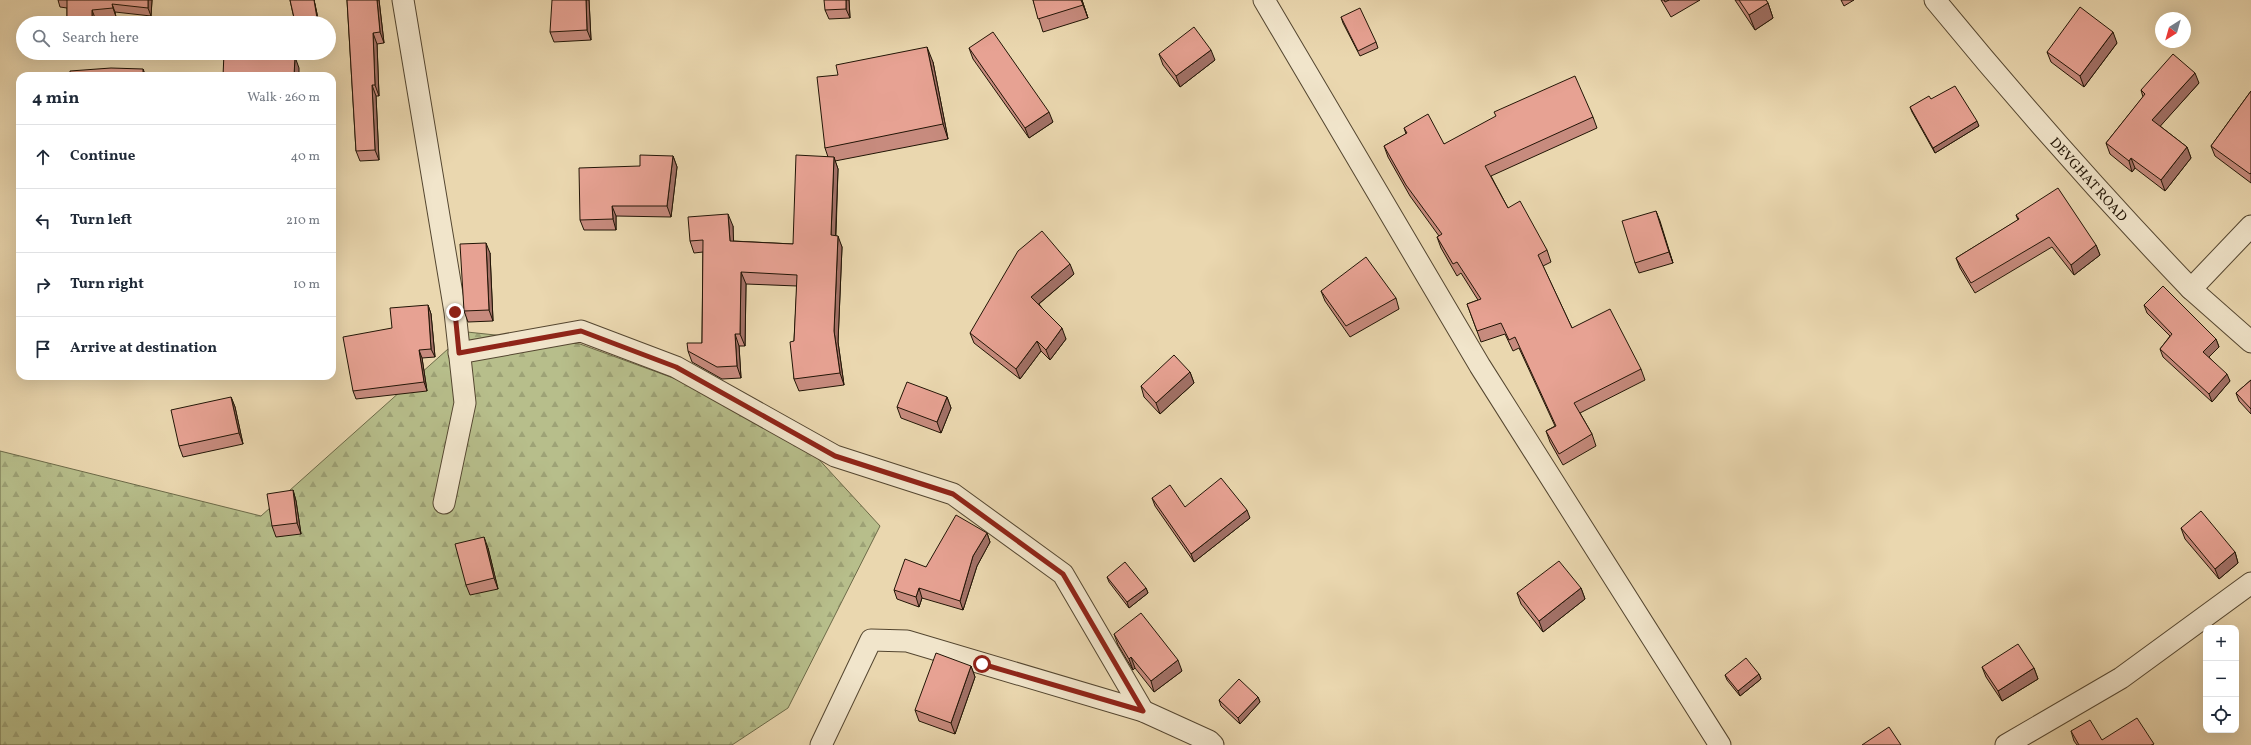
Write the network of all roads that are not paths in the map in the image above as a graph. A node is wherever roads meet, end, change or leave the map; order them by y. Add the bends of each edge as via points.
1 (403, 0) edge
2 (1264, 0) edge
3 (1935, 0) edge
4 (2251, 226) edge
5 (2191, 289) junction
6 (2251, 342) edge
7 (459, 353) junction
8 (444, 503) dead end
9 (2251, 583) edge
10 (1143, 711) junction
11 (821, 745) edge
12 (1213, 745) edge
13 (1720, 745) edge
14 (2006, 745) edge

1 - 7 street via 455,312
2 - 13 street via 1480,366
3 - 5 street, DEVGHAT ROAD via 1995,73 2112,206
4 - 5 street
5 - 6 street, DEVGHAT ROAD
7 - 8 street via 465,403
7 - 10 street via 581,331 676,367 835,456 953,494 1063,574
9 - 14 street via 2121,678
10 - 11 street via 907,642 871,640
10 - 12 street

